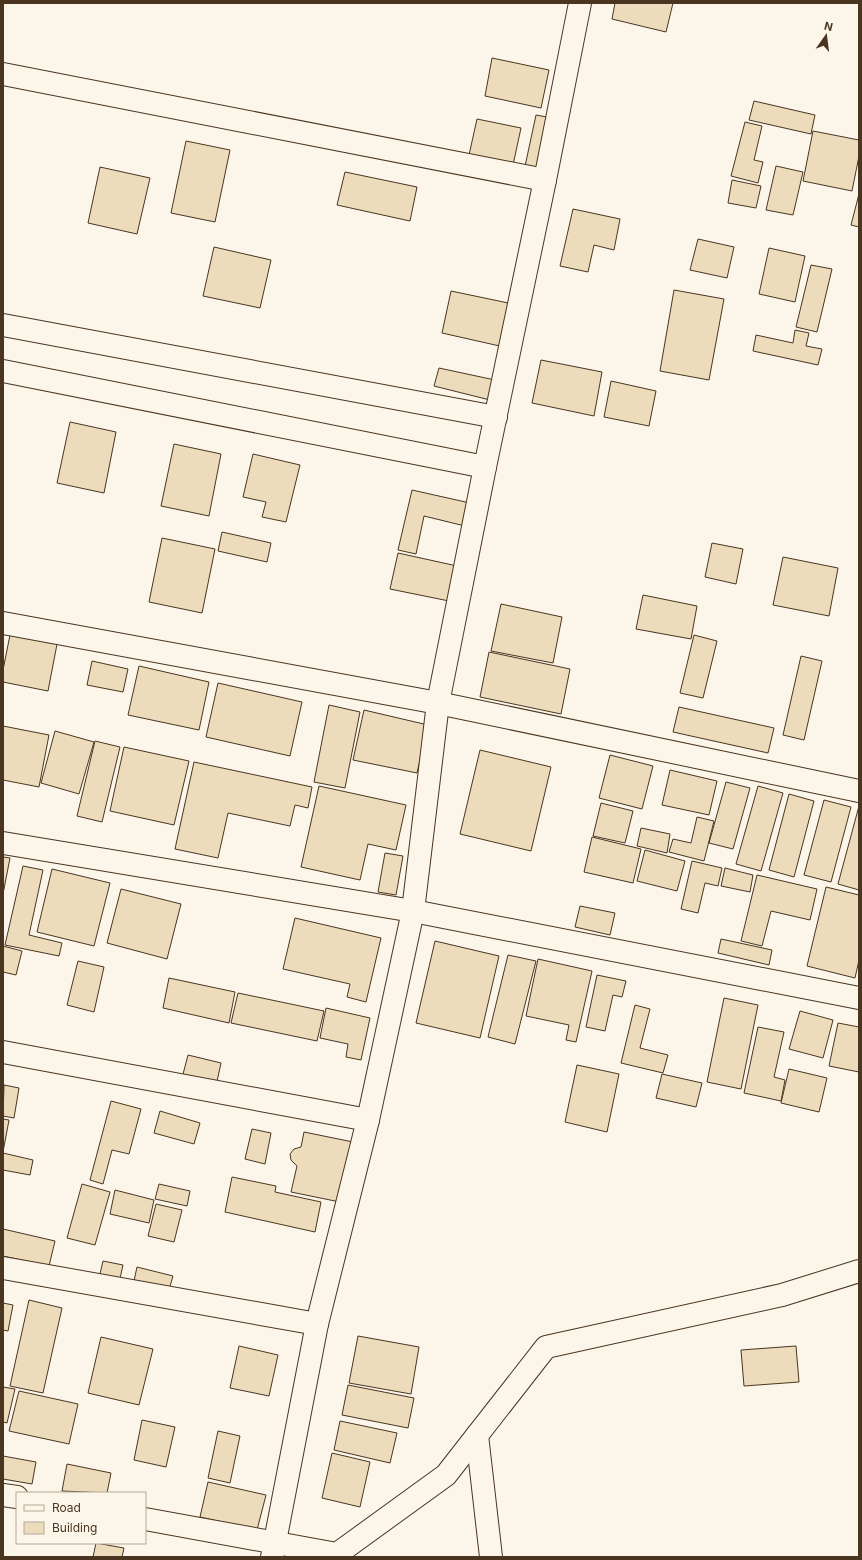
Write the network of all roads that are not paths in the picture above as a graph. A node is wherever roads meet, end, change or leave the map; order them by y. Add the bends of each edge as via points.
1 (580, 3) edge
2 (3, 74) edge
3 (546, 180) junction
4 (3, 325) edge
5 (3, 371) edge
6 (496, 417) junction
7 (484, 467) junction
8 (3, 624) edge
9 (438, 703) junction
10 (859, 791) edge
11 (3, 843) edge
12 (413, 911) junction
13 (859, 998) edge
14 (3, 1052) edge
15 (368, 1120) junction
16 (3, 1268) edge
17 (859, 1271) edge
18 (317, 1324) junction
19 (477, 1435) junction
20 (3, 1495) edge
21 (16, 1497) edge
22 (146, 1519) edge
23 (274, 1549) edge
24 (492, 1557) edge

1 - 3 street
2 - 3 street
3 - 6 street
4 - 6 street
5 - 7 street
6 - 7 street
7 - 9 street
8 - 9 street
9 - 10 street
9 - 12 street
11 - 12 street
12 - 13 street
12 - 15 street
14 - 15 street
15 - 18 street
16 - 18 street
17 - 19 street via 782,1295 546,1347
18 - 23 street
19 - 23 street via 446,1474 337,1554
19 - 24 street
20 - 21 street
22 - 23 street

